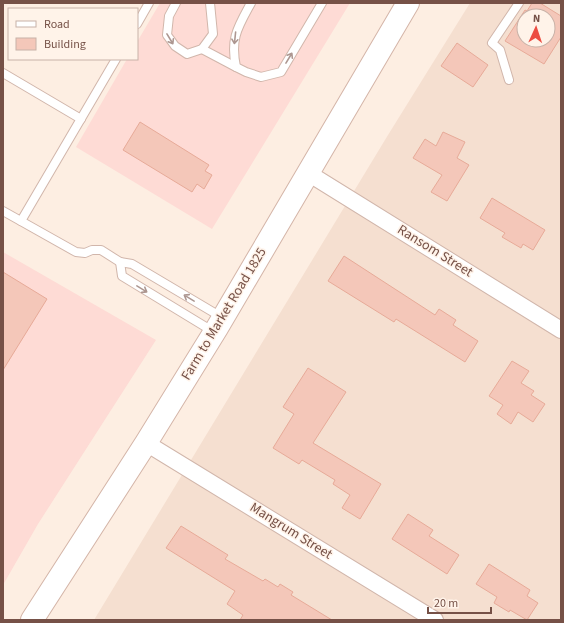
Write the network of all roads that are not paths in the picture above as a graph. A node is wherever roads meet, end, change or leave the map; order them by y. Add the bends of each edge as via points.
1 (149, 3) edge
2 (176, 3) edge
3 (210, 3) edge
4 (251, 3) edge
5 (322, 3) edge
6 (408, 3) edge
7 (518, 3) edge
8 (138, 22) edge
9 (202, 49) junction
10 (115, 60) edge
11 (236, 67) junction
12 (3, 73) edge
13 (509, 80) dead end
14 (81, 119) junction
15 (308, 173) junction
16 (3, 211) edge
17 (21, 221) junction
18 (120, 262) junction
19 (218, 325) junction
20 (561, 330) edge
21 (146, 443) junction
22 (32, 620) edge
23 (435, 620) edge

1 - 8 lane
2 -> 9 lane via 169,16 167,35 175,46 187,54
3 - 9 lane via 213,34
4 -> 11 lane via 236,31 233,54
11 -> 5 lane via 261,77 281,72
6 - 15 main road, Farm to Market Road 1825
7 - 13 lane via 492,43 500,50
9 - 11 lane
10 - 14 lane
12 - 14 lane
14 - 17 lane
15 - 19 main road, Farm to Market Road 1825
15 - 20 street, Ransom Street
16 - 17 lane
17 - 18 lane via 76,252 101,250
19 -> 18 lane via 132,264
18 -> 19 lane via 122,276
19 - 21 main road, Farm to Market Road 1825
21 - 22 main road, Farm to Market Road 1825
21 - 23 street, Mangrum Street

